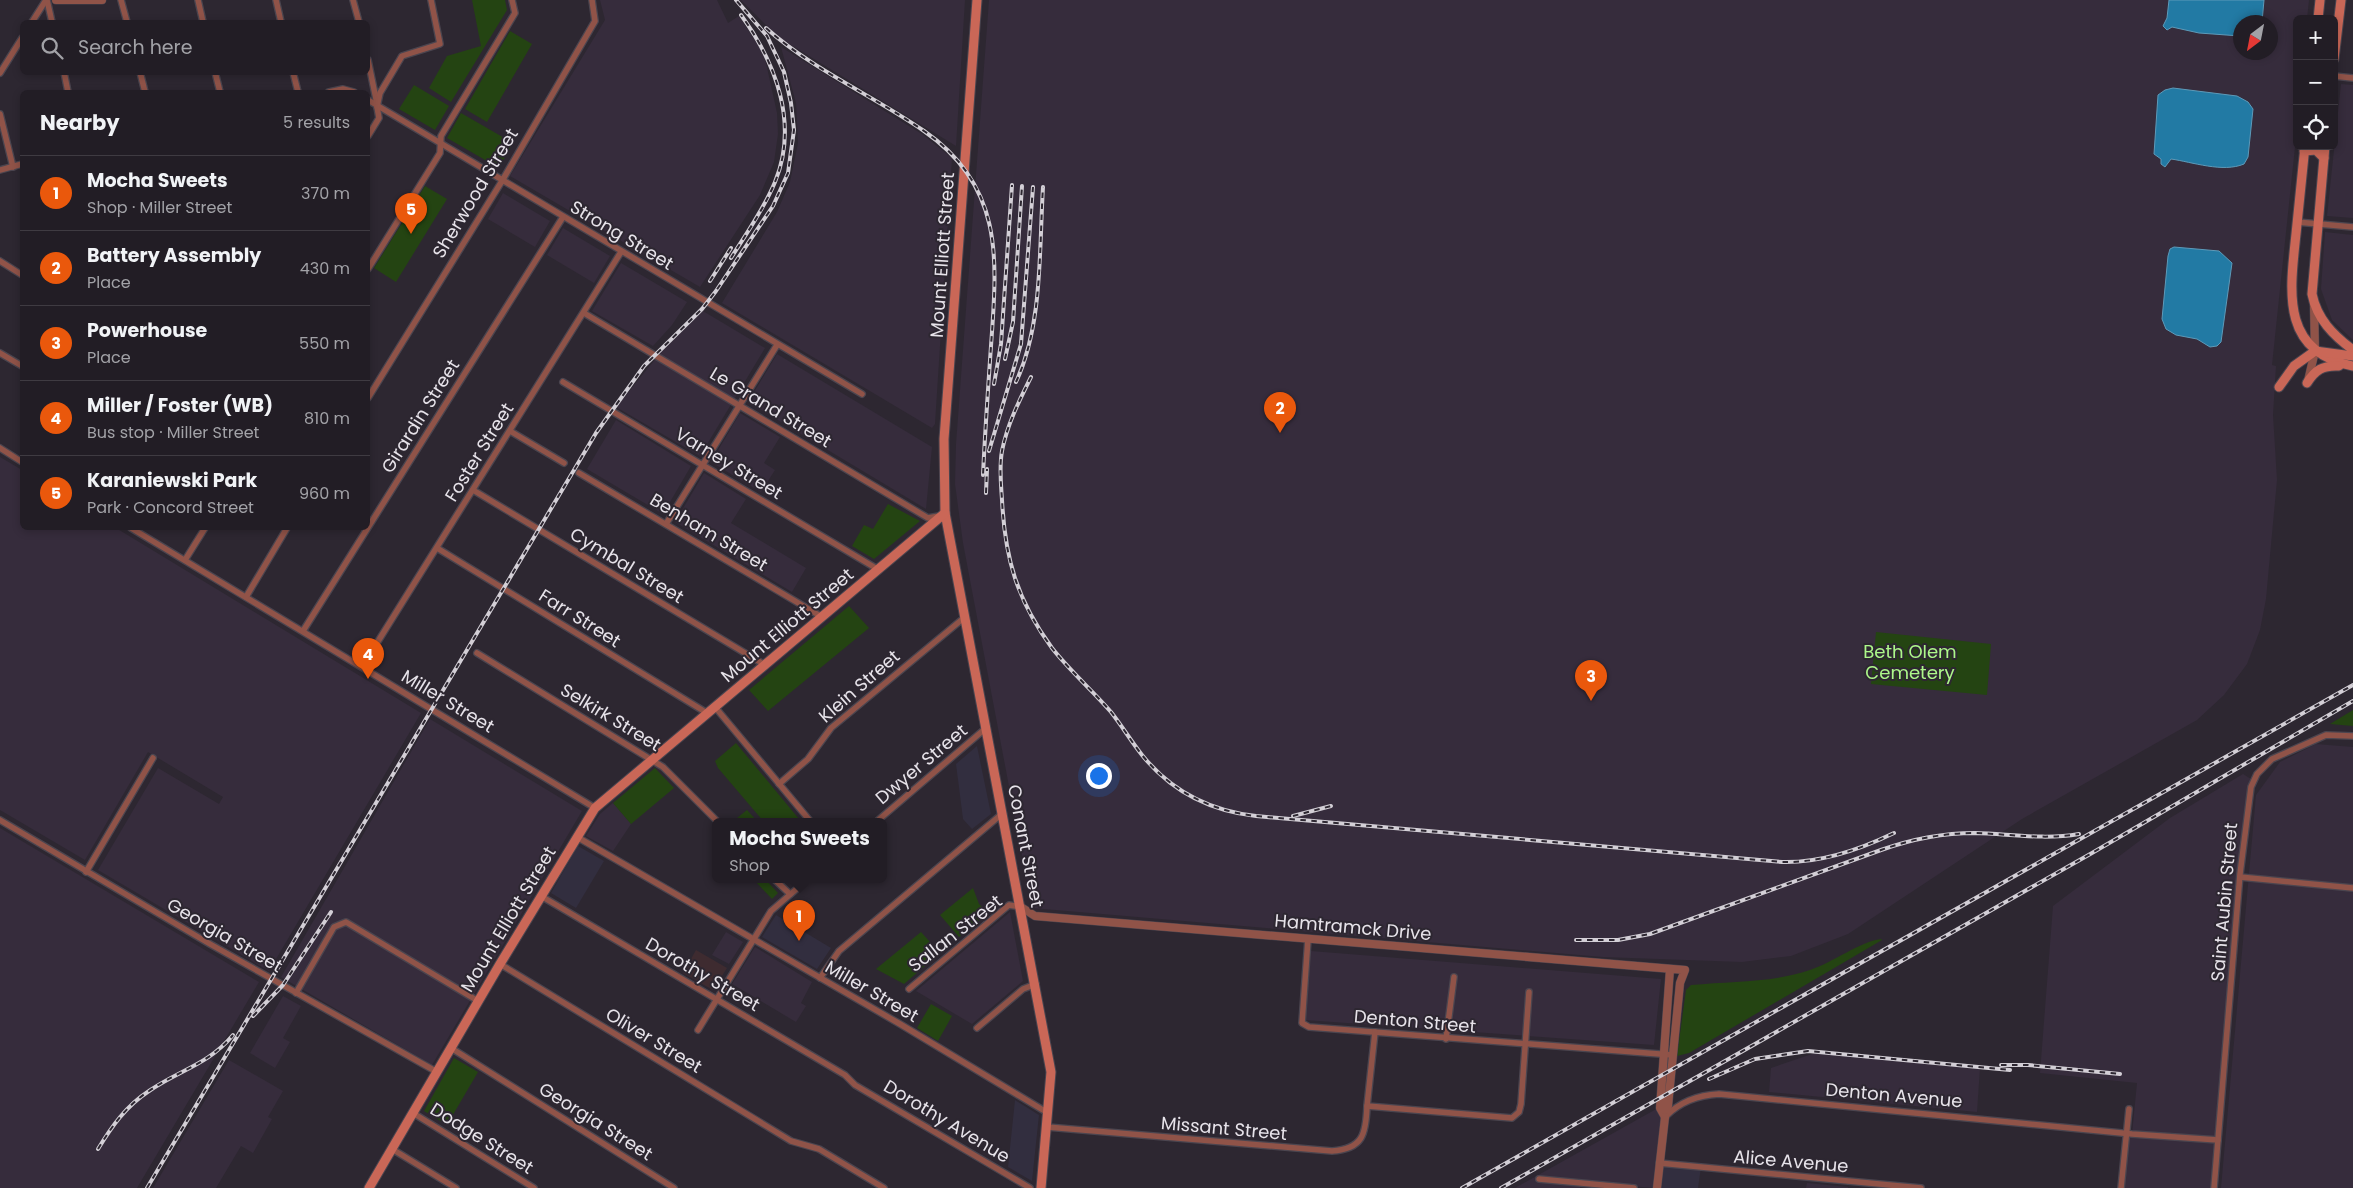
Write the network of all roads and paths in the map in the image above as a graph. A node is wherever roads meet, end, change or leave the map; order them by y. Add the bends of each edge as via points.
1 (46, 0) edge
2 (56, 0) edge
3 (93, 0) edge
4 (102, 0) edge
5 (121, 0) edge
6 (198, 0) edge
7 (276, 0) edge
8 (353, 0) edge
9 (431, 0) edge
10 (512, 0) edge
11 (592, 0) edge
12 (977, 0) edge
13 (2320, 0) edge
14 (2341, 0) edge
15 (2318, 15) edge
16 (2338, 16) edge
17 (33, 20) edge
18 (51, 20) edge
19 (126, 20) edge
20 (203, 20) edge
21 (281, 20) edge
22 (358, 20) edge
23 (20, 41) edge
24 (370, 70) edge
25 (0, 73) edge
26 (65, 75) edge
27 (141, 75) edge
28 (216, 75) edge
29 (294, 75) edge
30 (2338, 76) edge
31 (2353, 78) edge
32 (68, 90) edge
33 (144, 90) edge
34 (220, 90) edge
35 (298, 90) edge
36 (370, 102) edge
37 (377, 107) junction
38 (0, 114) edge
39 (370, 133) edge
40 (441, 144) junction
41 (2305, 150) edge
42 (2316, 150) edge
43 (2325, 150) edge
44 (2324, 158) junction
45 (20, 164) edge
46 (13, 166) junction
47 (0, 170) edge
48 (502, 181) junction
49 (563, 217) junction
50 (2297, 222) junction
51 (2318, 224) junction
52 (2353, 227) edge
53 (622, 252) junction
54 (0, 261) edge
55 (370, 266) edge
56 (20, 273) edge
57 (2314, 306) junction
58 (584, 313) junction
59 (777, 345) junction
60 (2353, 350) edge
61 (2315, 351) junction
62 (0, 353) edge
63 (2353, 356) edge
64 (20, 365) edge
65 (2353, 366) edge
66 (563, 382) dead end
67 (2307, 383) joint
68 (2279, 387) dead end
69 (862, 394) dead end
70 (370, 395) edge
71 (739, 406) junction
72 (510, 431) junction
73 (0, 448) edge
74 (20, 461) edge
75 (564, 463) dead end
76 (702, 465) junction
77 (580, 473) dead end
78 (473, 490) junction
79 (945, 513) junction
80 (370, 524) edge
81 (666, 524) junction
82 (134, 530) edge
83 (204, 530) edge
84 (286, 530) edge
85 (366, 530) edge
86 (437, 548) junction
87 (185, 560) junction
88 (879, 570) junction
89 (246, 597) junction
90 (822, 617) junction
91 (965, 617) junction
92 (303, 631) junction
93 (477, 653) dead end
94 (765, 665) junction
95 (362, 667) junction
96 (711, 710) junction
97 (986, 728) junction
98 (2353, 736) edge
99 (153, 758) dead end
100 (652, 759) junction
101 (779, 784) junction
102 (595, 808) junction
103 (1003, 813) junction
104 (714, 818) edge
105 (808, 818) edge
106 (881, 818) edge
107 (0, 820) edge
108 (577, 837) junction
109 (86, 872) junction
110 (2240, 877) junction
111 (778, 883) edge
112 (803, 883) edge
113 (2353, 888) edge
114 (790, 894) junction
115 (541, 896) junction
116 (1021, 907) junction
117 (753, 939) junction
118 (1308, 939) junction
119 (500, 964) junction
120 (1670, 969) junction
121 (1454, 976) dead end
122 (820, 978) junction
123 (1036, 984) junction
124 (909, 989) dead end
125 (1529, 992) dead end
126 (296, 993) junction
127 (716, 1000) junction
128 (478, 1001) junction
129 (977, 1028) dead end
130 (698, 1030) dead end
131 (1375, 1032) junction
132 (1446, 1039) junction
133 (1527, 1045) junction
134 (451, 1048) junction
135 (1664, 1055) junction
136 (1673, 1055) junction
137 (436, 1072) junction
138 (849, 1079) joint
139 (1367, 1106) junction
140 (2129, 1109) dead end
141 (413, 1113) junction
142 (1048, 1114) junction
143 (1665, 1117) junction
144 (1048, 1127) junction
145 (2126, 1133) junction
146 (2218, 1140) junction
147 (392, 1149) junction
148 (1659, 1163) junction
149 (1539, 1179) dead end
150 (369, 1188) edge
151 (456, 1188) edge
152 (534, 1188) edge
153 (674, 1188) edge
154 (884, 1188) edge
155 (1030, 1188) edge
156 (1041, 1188) edge
157 (1634, 1188) edge
158 (1656, 1188) edge
159 (1921, 1188) edge
160 (2121, 1188) edge
161 (2214, 1188) edge

1 - 17 street
1 - 18 street
2 - 3 street
3 - 4 street
5 - 19 street
6 - 20 street
7 - 21 street
8 - 22 street
9 - 37 street via 440,44 402,56 380,93
10 - 40 street via 515,13 441,136
11 - 48 street, Sherwood Street via 595,20
12 - 79 main road, Mount Elliott Street via 944,439
13 - 15 main road
14 - 16 main road
23 - 25 street
24 - 37 street
26 - 32 street
27 - 33 street
28 - 34 street
29 - 35 street
30 - 31 street
36 - 37 street, Strong Street
37 - 39 street via 379,118
37 - 40 street, Strong Street
38 - 46 street
40 - 48 street, Strong Street
40 - 55 street via 440,154
41 - 50 main road
42 - 44 main road
43 - 44 main road
44 - 51 main road
45 - 46 street
46 - 47 street
48 - 49 street, Strong Street
48 - 70 street, Sherwood Street
49 - 53 street, Strong Street
49 - 80 street, Girardin Street
50 - 51 street
50 - 61 main road via 2291,304 2295,321
51 - 52 street
51 - 57 main road via 2313,270
53 - 58 street, Foster Street
53 - 59 street, Strong Street
54 - 56 street
57 - 60 main road via 2333,334
57 - 61 street
58 - 71 street, Le Grand Street
58 - 72 street, Foster Street
59 - 69 street, Strong Street
59 - 71 street
61 - 63 main road
61 - 65 main road
61 - 67 street
61 - 68 main road via 2294,366
62 - 64 street
65 - 67 main road via 2323,367
66 - 76 street, Varney Street
71 - 76 street
71 - 79 street, Le Grand Street via 928,518
72 - 75 street
72 - 78 street, Foster Street
73 - 74 street
76 - 81 street
76 - 88 street, Varney Street
77 - 81 street, Benham Street
78 - 86 street, Foster Street
78 - 94 street, Cymbal Street
79 - 88 main road, Mount Elliott Street
79 - 91 main road, Conant Street
81 - 90 street, Benham Street
82 - 87 street, Miller Street
83 - 87 street
84 - 89 street
85 - 92 street, Girardin Street
86 - 95 street, Foster Street
86 - 96 street, Farr Street
87 - 89 street, Miller Street
88 - 90 main road, Mount Elliott Street
89 - 92 street, Miller Street
90 - 94 main road, Mount Elliott Street
91 - 97 main road, Conant Street
91 - 101 street, Klein Street via 831,728 808,759
92 - 95 street, Miller Street
93 - 100 street, Selkirk Street
94 - 96 main road, Mount Elliott Street
95 - 102 street, Miller Street
96 - 100 main road, Mount Elliott Street
96 - 101 street, Farr Street
97 - 103 main road, Conant Street
97 - 106 street, Dwyer Street
98 - 110 street, Saint Aubin Street via 2322,736 2272,760 2262,769 2249,794
99 - 109 street
100 - 102 main road, Mount Elliott Street
100 - 104 street, Selkirk Street via 663,766
101 - 105 street, Farr Street
102 - 108 main road, Mount Elliott Street
103 - 116 main road, Conant Street
103 - 122 street via 839,951
107 - 109 street, Georgia Street
108 - 115 main road, Mount Elliott Street
108 - 117 street, Miller Street
109 - 126 street, Georgia Street
110 - 113 street
110 - 146 street, Saint Aubin Street
111 - 114 street
112 - 114 street
114 - 117 street via 771,910
115 - 119 main road, Mount Elliott Street
115 - 127 street, Dorothy Street
116 - 118 street, Hamtramck Drive via 1035,916
116 - 123 main road, Conant Street
116 - 124 street, Sallan Street via 1008,905
117 - 122 street, Miller Street
117 - 127 street
118 - 120 street, Hamtramck Drive
118 - 131 street, Denton Street via 1302,1023 1309,1027
119 - 128 main road, Mount Elliott Street
119 - 154 street, Oliver Street via 792,1141 818,1149
120 - 135 street
120 - 136 street, Hamtramck Drive via 1685,970 1680,983
121 - 132 street
122 - 142 street, Miller Street
123 - 129 street via 1024,989
123 - 142 main road, Conant Street via 1051,1072
125 - 133 street
126 - 128 street via 334,926 346,922
126 - 137 street, Georgia Street
127 - 130 street
127 - 138 street, Dorothy Street
128 - 134 main road, Mount Elliott Street
131 - 132 street, Denton Street
131 - 139 street, Missant Street
132 - 133 street, Denton Street
133 - 135 street
133 - 139 street via 1521,1104 1519,1112 1512,1118
134 - 137 main road, Mount Elliott Street
134 - 153 street, Georgia Street
135 - 136 street
135 - 143 street via 1660,1108
136 - 143 street
137 - 141 main road, Mount Elliott Street
138 - 155 street, Dorothy Avenue
139 - 144 street, Missant Street via 1365,1133 1348,1150
140 - 145 street
141 - 147 main road, Mount Elliott Street
141 - 152 street, Dodge Street
142 - 144 main road, Conant Street
143 - 145 street, Denton Avenue via 1694,1098 1718,1094
143 - 148 street
144 - 156 main road, Conant Street
145 - 146 street
145 - 160 street
146 - 161 street, Saint Aubin Street
147 - 150 main road, Mount Elliott Street
147 - 151 street
148 - 158 street
148 - 159 street, Alice Avenue
149 - 157 street

